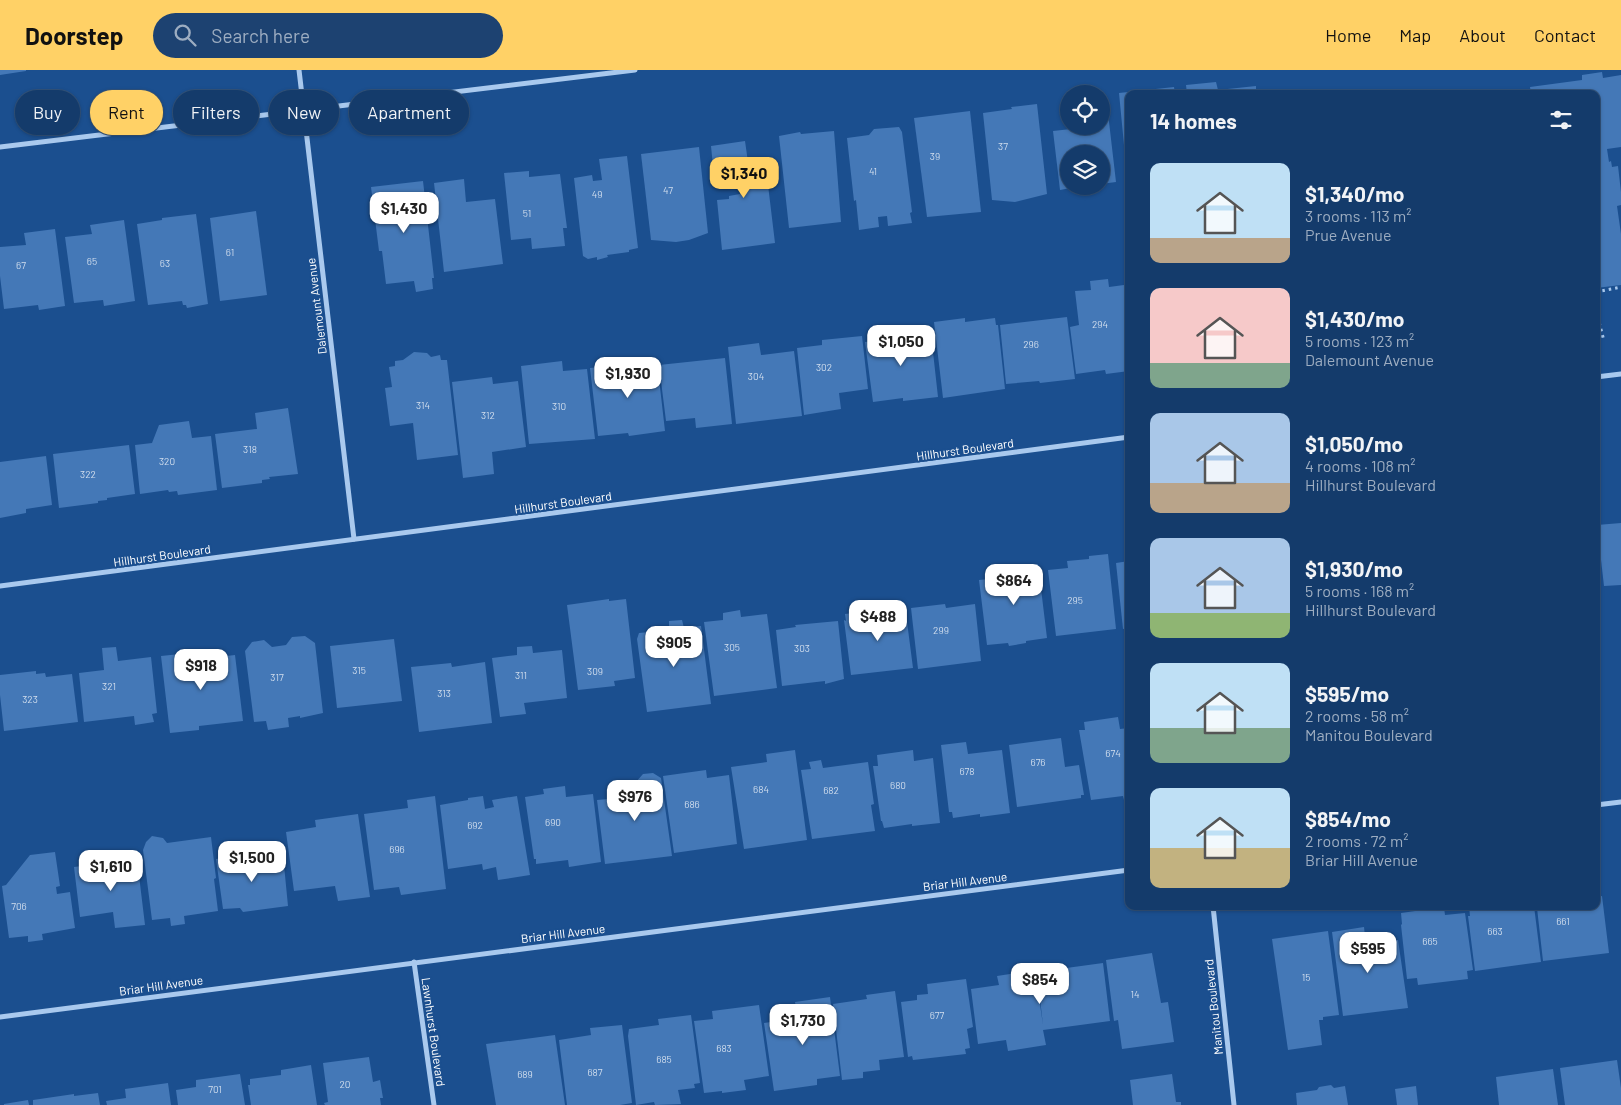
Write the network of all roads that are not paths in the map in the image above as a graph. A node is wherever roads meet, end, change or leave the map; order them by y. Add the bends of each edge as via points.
1 (298, 70) edge
2 (636, 70) edge
3 (300, 90) edge
4 (339, 107) edge
5 (269, 115) edge
6 (306, 135) edge
7 (0, 147) edge
8 (1621, 374) edge
9 (1600, 377) edge
10 (1125, 438) edge
11 (354, 539) junction
12 (0, 586) edge
13 (1621, 802) edge
14 (1600, 805) edge
15 (1125, 871) edge
16 (1213, 910) edge
17 (414, 962) junction
18 (0, 1017) edge
19 (434, 1105) edge
20 (1234, 1105) edge

1 - 3 street, Dalemount Avenue
2 - 4 street
5 - 7 street
6 - 11 street, Dalemount Avenue
8 - 9 street
10 - 11 street, Hillhurst Boulevard
11 - 12 street, Hillhurst Boulevard
13 - 14 street
15 - 17 street, Briar Hill Avenue
16 - 20 street, Manitou Boulevard
17 - 18 street, Briar Hill Avenue
17 - 19 street, Lawnhurst Boulevard

